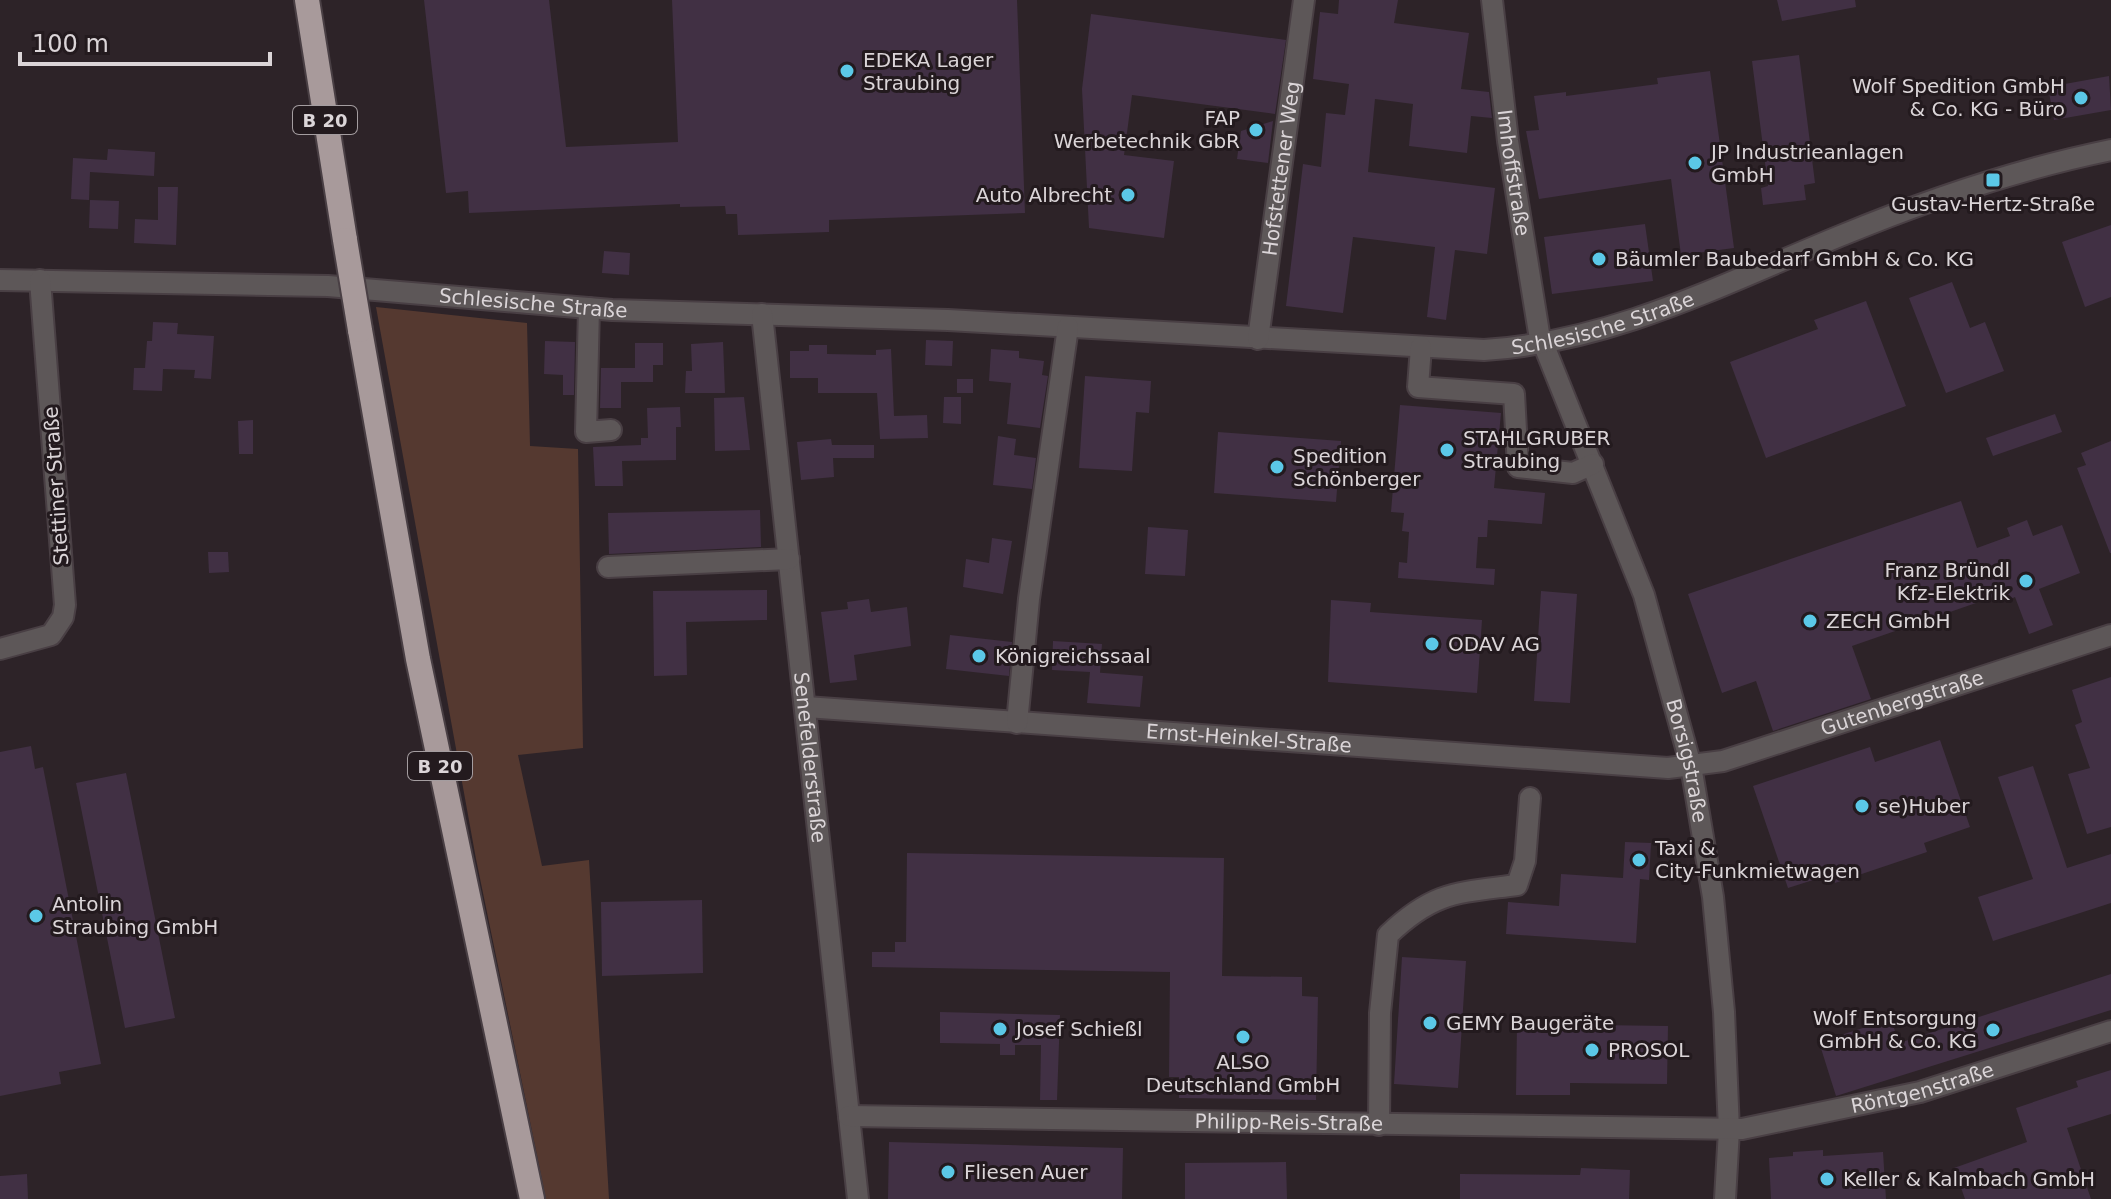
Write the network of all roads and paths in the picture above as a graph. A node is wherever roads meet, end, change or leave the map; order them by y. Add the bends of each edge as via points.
1 (307, 0) edge
2 (1304, 0) edge
3 (1492, 0) edge
4 (2111, 150) edge
5 (0, 280) edge
6 (40, 280) junction
7 (589, 308) junction
8 (762, 314) junction
9 (1068, 327) junction
10 (1258, 339) junction
11 (1543, 345) junction
12 (1421, 347) junction
13 (611, 430) dead end
14 (1593, 464) junction
15 (789, 559) junction
16 (608, 567) dead end
17 (2111, 635) edge
18 (0, 649) edge
19 (806, 707) junction
20 (1017, 723) junction
21 (1691, 766) junction
22 (1530, 798) dead end
23 (2111, 1031) edge
24 (849, 1116) junction
25 (1379, 1125) junction
26 (1729, 1130) junction
27 (532, 1199) edge
28 (858, 1199) edge
29 (1725, 1199) edge

1 - 27 highway, B 20, bridge via 418,659
2 - 10 street, Hofstettener Weg
3 - 11 street, Imhoffstraße via 1508,141
4 - 11 street, Schlesische Straße via 1993,180 1840,236 1643,319
5 - 6 street, Schlesische Straße
6 - 7 street, Schlesische Straße via 328,286
6 - 18 street, Stettiner Straße via 65,605 51,635
7 - 8 street, Schlesische Straße
7 - 13 street via 586,432
8 - 9 street, Schlesische Straße
8 - 15 street, Senefelderstraße
9 - 10 street, Schlesische Straße
9 - 20 street
10 - 12 street, Schlesische Straße
11 - 12 street, Schlesische Straße via 1484,350
11 - 14 street, Borsigstraße
12 - 14 street via 1418,387 1514,394 1518,467 1573,473
14 - 21 street, Borsigstraße via 1644,595
15 - 16 street
15 - 19 street, Senefelderstraße
17 - 21 street, Gutenbergstraße via 1723,761
19 - 20 street, Ernst-Heinkel-Straße
19 - 24 street, Senefelderstraße
20 - 21 street, Ernst-Heinkel-Straße via 1565,762
21 - 26 street, Borsigstraße via 1714,906
22 - 25 street via 1525,861 1517,885 1446,894 1414,910 1388,935 1380,1013
23 - 26 street, Röntgenstraße via 1920,1092
24 - 25 street, Philipp-Reis-Straße
24 - 28 street, Senefelderstraße
25 - 26 street, Philipp-Reis-Straße
26 - 29 street, Borsigstraße

